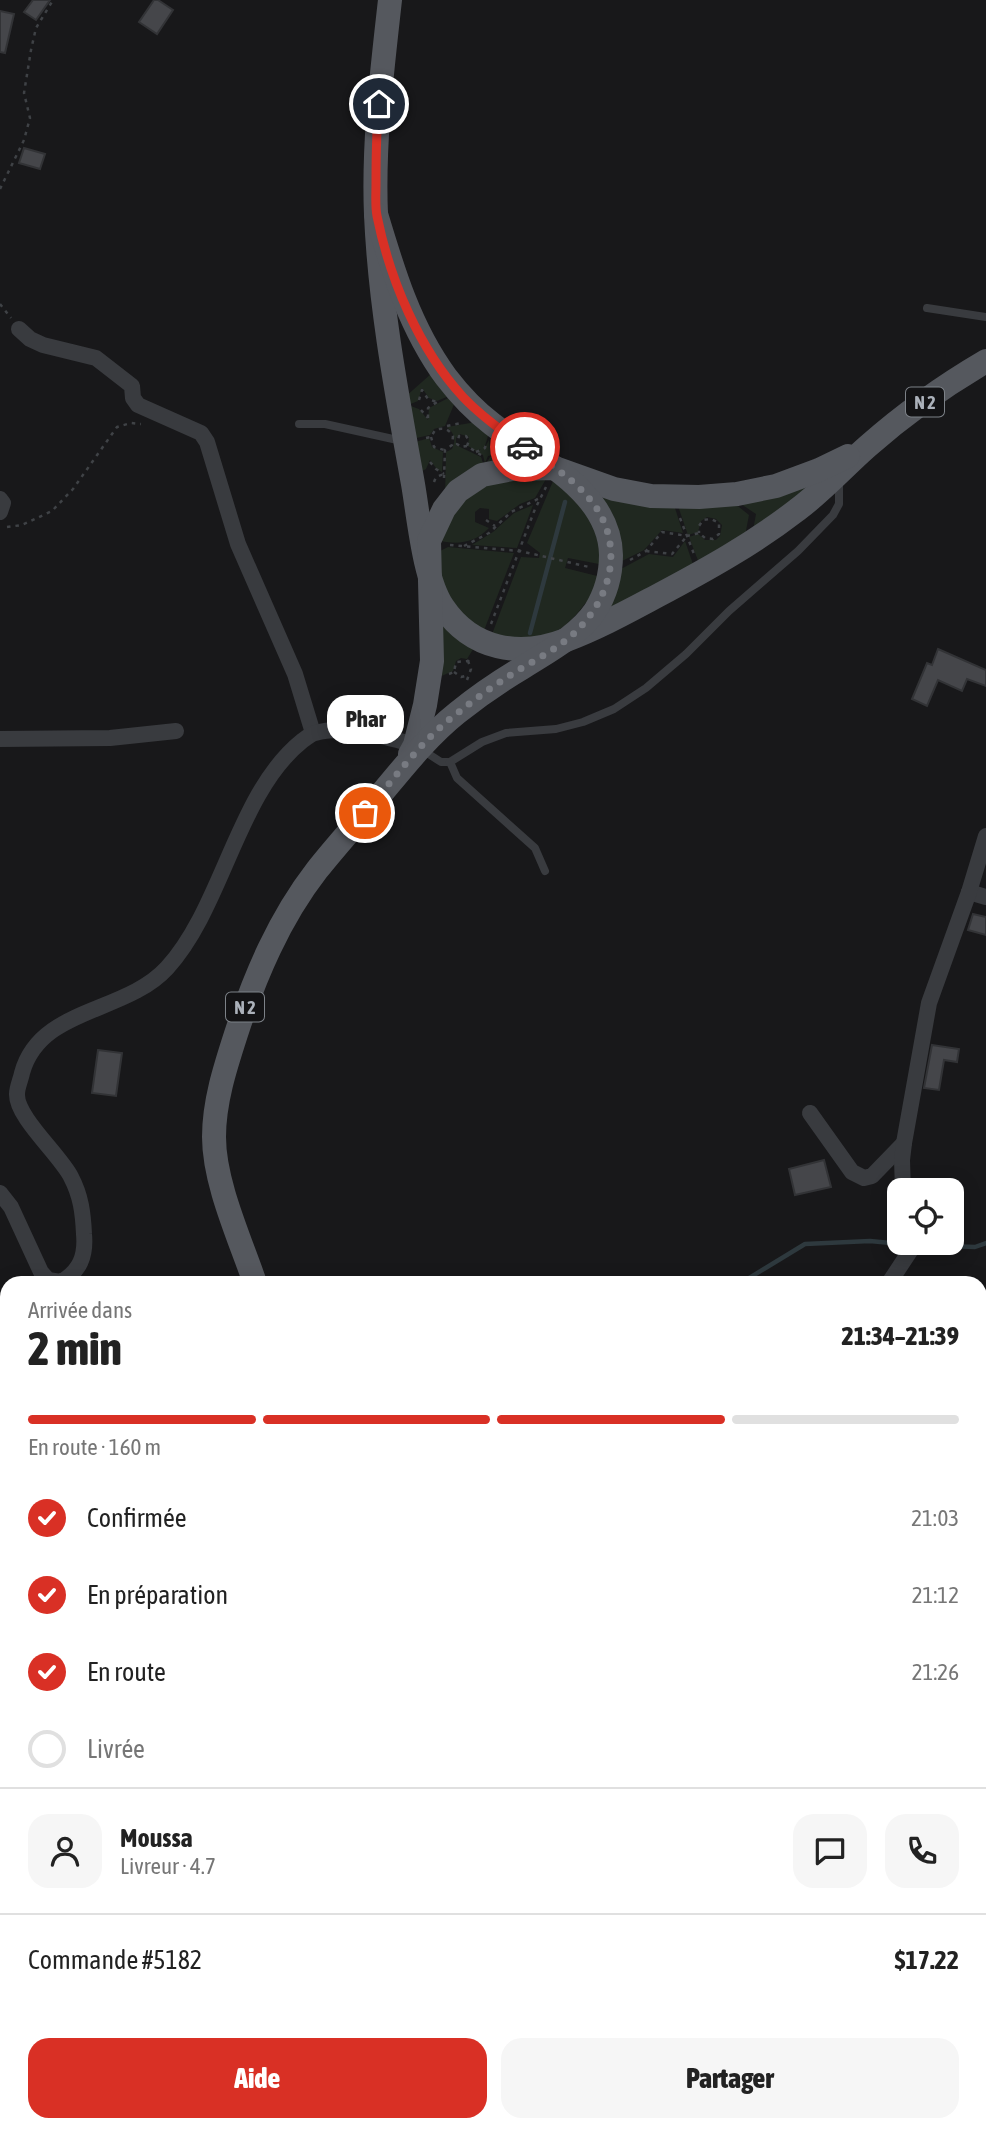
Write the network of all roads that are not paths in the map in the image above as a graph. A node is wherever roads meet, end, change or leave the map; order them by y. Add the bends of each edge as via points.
1 (390, 0) edge
2 (376, 214) junction
3 (927, 308) dead end
4 (986, 317) edge
5 (19, 329) dead end
6 (986, 361) edge
7 (299, 424) dead end
8 (405, 442) junction
9 (867, 447) junction
10 (555, 468) junction
11 (839, 475) junction
12 (0, 499) edge
13 (0, 512) edge
14 (429, 574) junction
15 (565, 641) junction
16 (176, 731) dead end
17 (313, 733) junction
18 (0, 738) edge
19 (417, 747) junction
20 (450, 762) junction
21 (986, 836) edge
22 (545, 871) dead end
23 (969, 892) junction
24 (986, 897) edge
25 (810, 1113) dead end
26 (904, 1143) junction
27 (903, 1178) edge
28 (0, 1193) edge
29 (907, 1255) edge
30 (44, 1276) edge
31 (72, 1276) edge
32 (253, 1276) edge
33 (894, 1276) edge

1 - 2 main road via 376,131
2 - 8 main road via 384,305
2 - 10 main road via 396,283 447,377 489,422
3 - 4 lane
5 - 17 street via 43,345 96,358 132,386 138,405 201,433 238,544 295,674
6 - 9 main road, N 2
7 - 8 lane via 325,424
8 - 14 main road
9 - 10 main road via 776,486 699,497 651,496 614,489
9 - 11 main road
10 - 14 main road via 485,474 457,491 429,541
10 - 15 main road via 588,497 605,524 611,552 604,594 593,614
11 - 15 main road via 746,547
11 - 20 lane via 839,504 833,515 646,688 583,722 506,733 482,741
12 - 13 street
14 - 15 main road via 448,615 484,643 511,650
14 - 19 main road via 432,661
15 - 19 main road via 505,678
16 - 18 street via 110,738
17 - 19 street via 375,735
17 - 31 street via 278,766 261,792 187,941 167,969 143,989 57,1026 27,1056 17,1094 21,1110 71,1176 82,1204 85,1244
19 - 20 lane via 441,762
19 - 32 main road, N 2 via 316,871 281,924 255,978 223,1072 215,1155
20 - 22 lane via 457,778 535,848
21 - 23 street
23 - 24 street
23 - 26 street via 929,1003
25 - 26 street via 852,1172 864,1178 872,1176
26 - 27 street
28 - 30 street
29 - 33 street

